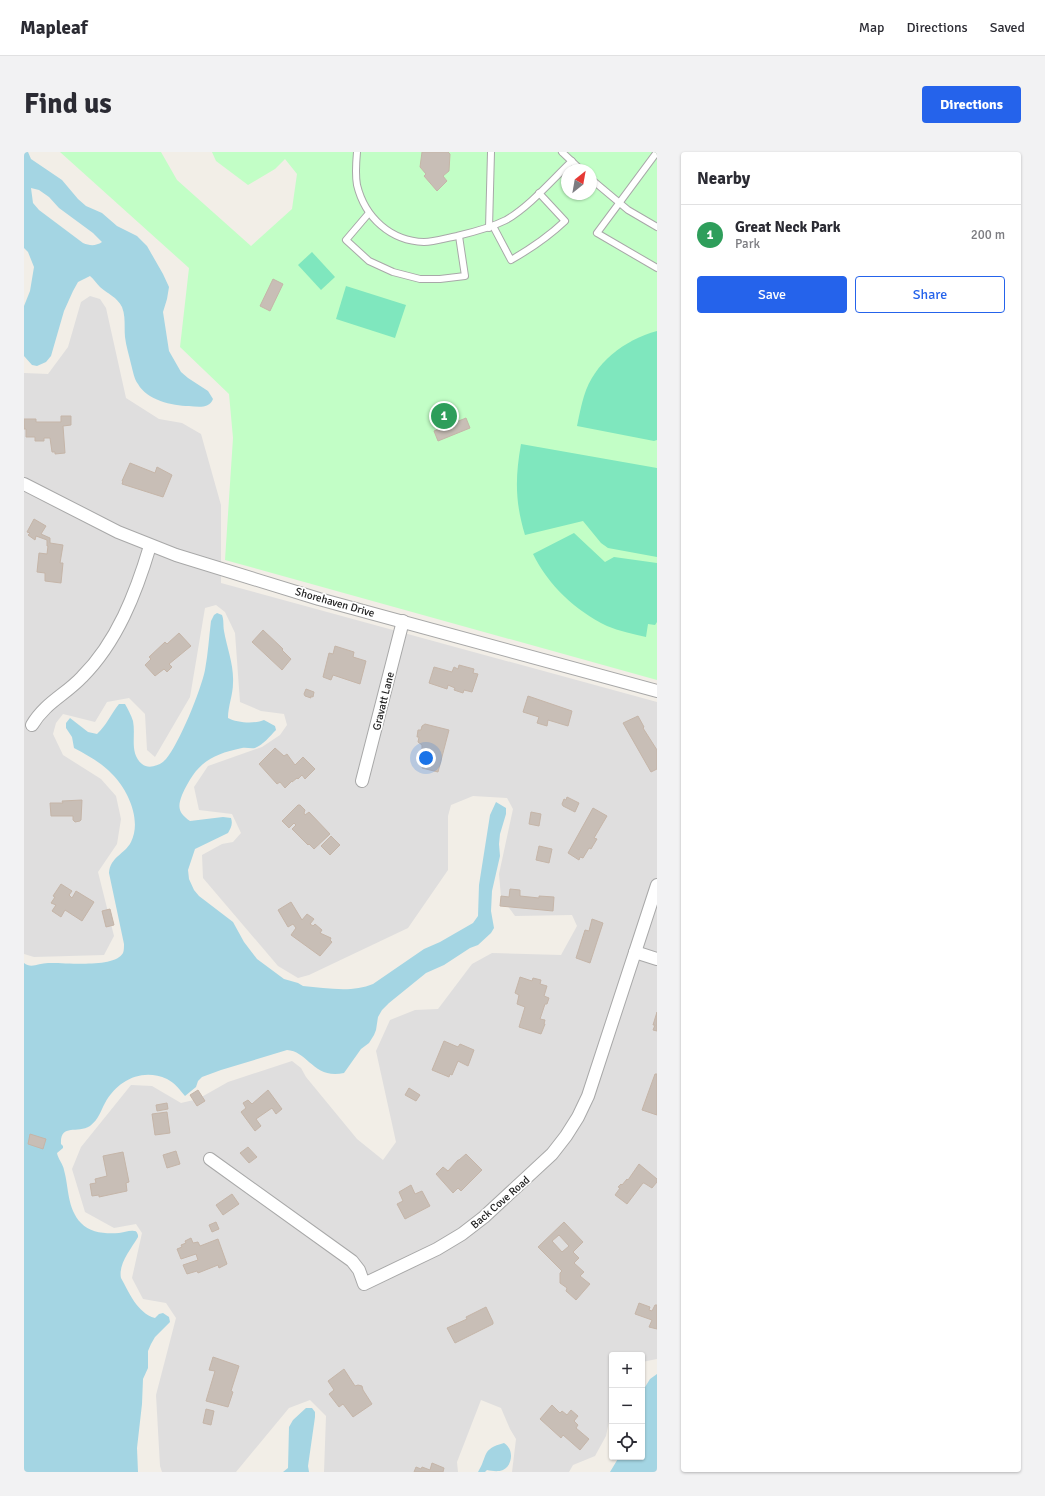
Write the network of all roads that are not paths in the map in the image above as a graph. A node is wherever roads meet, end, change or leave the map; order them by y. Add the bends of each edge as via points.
1 (357, 152) edge
2 (491, 152) edge
3 (562, 152) edge
4 (657, 152) edge
5 (572, 161) junction
6 (575, 164) edge
7 (597, 184) edge
8 (539, 193) junction
9 (620, 203) junction
10 (369, 213) junction
11 (491, 227) junction
12 (657, 227) edge
13 (459, 236) junction
14 (657, 268) edge
15 (24, 484) edge
16 (150, 546) junction
17 (403, 621) junction
18 (657, 691) edge
19 (32, 725) dead end
20 (362, 781) dead end
21 (657, 885) edge
22 (635, 952) junction
23 (657, 960) edge
24 (210, 1159) dead end

1 - 10 lane via 357,185
2 - 11 lane
3 - 5 lane
4 - 9 lane
5 - 6 lane
5 - 8 lane
7 - 9 lane
8 - 11 lane via 520,211
8 - 11 lane via 565,221 535,247 511,260
9 - 12 lane
9 - 14 lane via 597,233
10 - 13 lane via 385,230 411,240 425,242
10 - 13 lane via 346,240 369,261 392,272 420,279 465,276
11 - 13 lane
15 - 16 street, Shorehaven Drive
16 - 17 street, Shorehaven Drive
16 - 19 street via 130,603 107,646 81,678 44,708
17 - 18 street, Shorehaven Drive
17 - 20 street, Gravatt Lane
21 - 22 street, Back Cove Road
22 - 23 street
22 - 24 street, Back Cove Road via 588,1096 566,1136 542,1164 484,1217 462,1234 421,1257 364,1284 359,1270 352,1262

